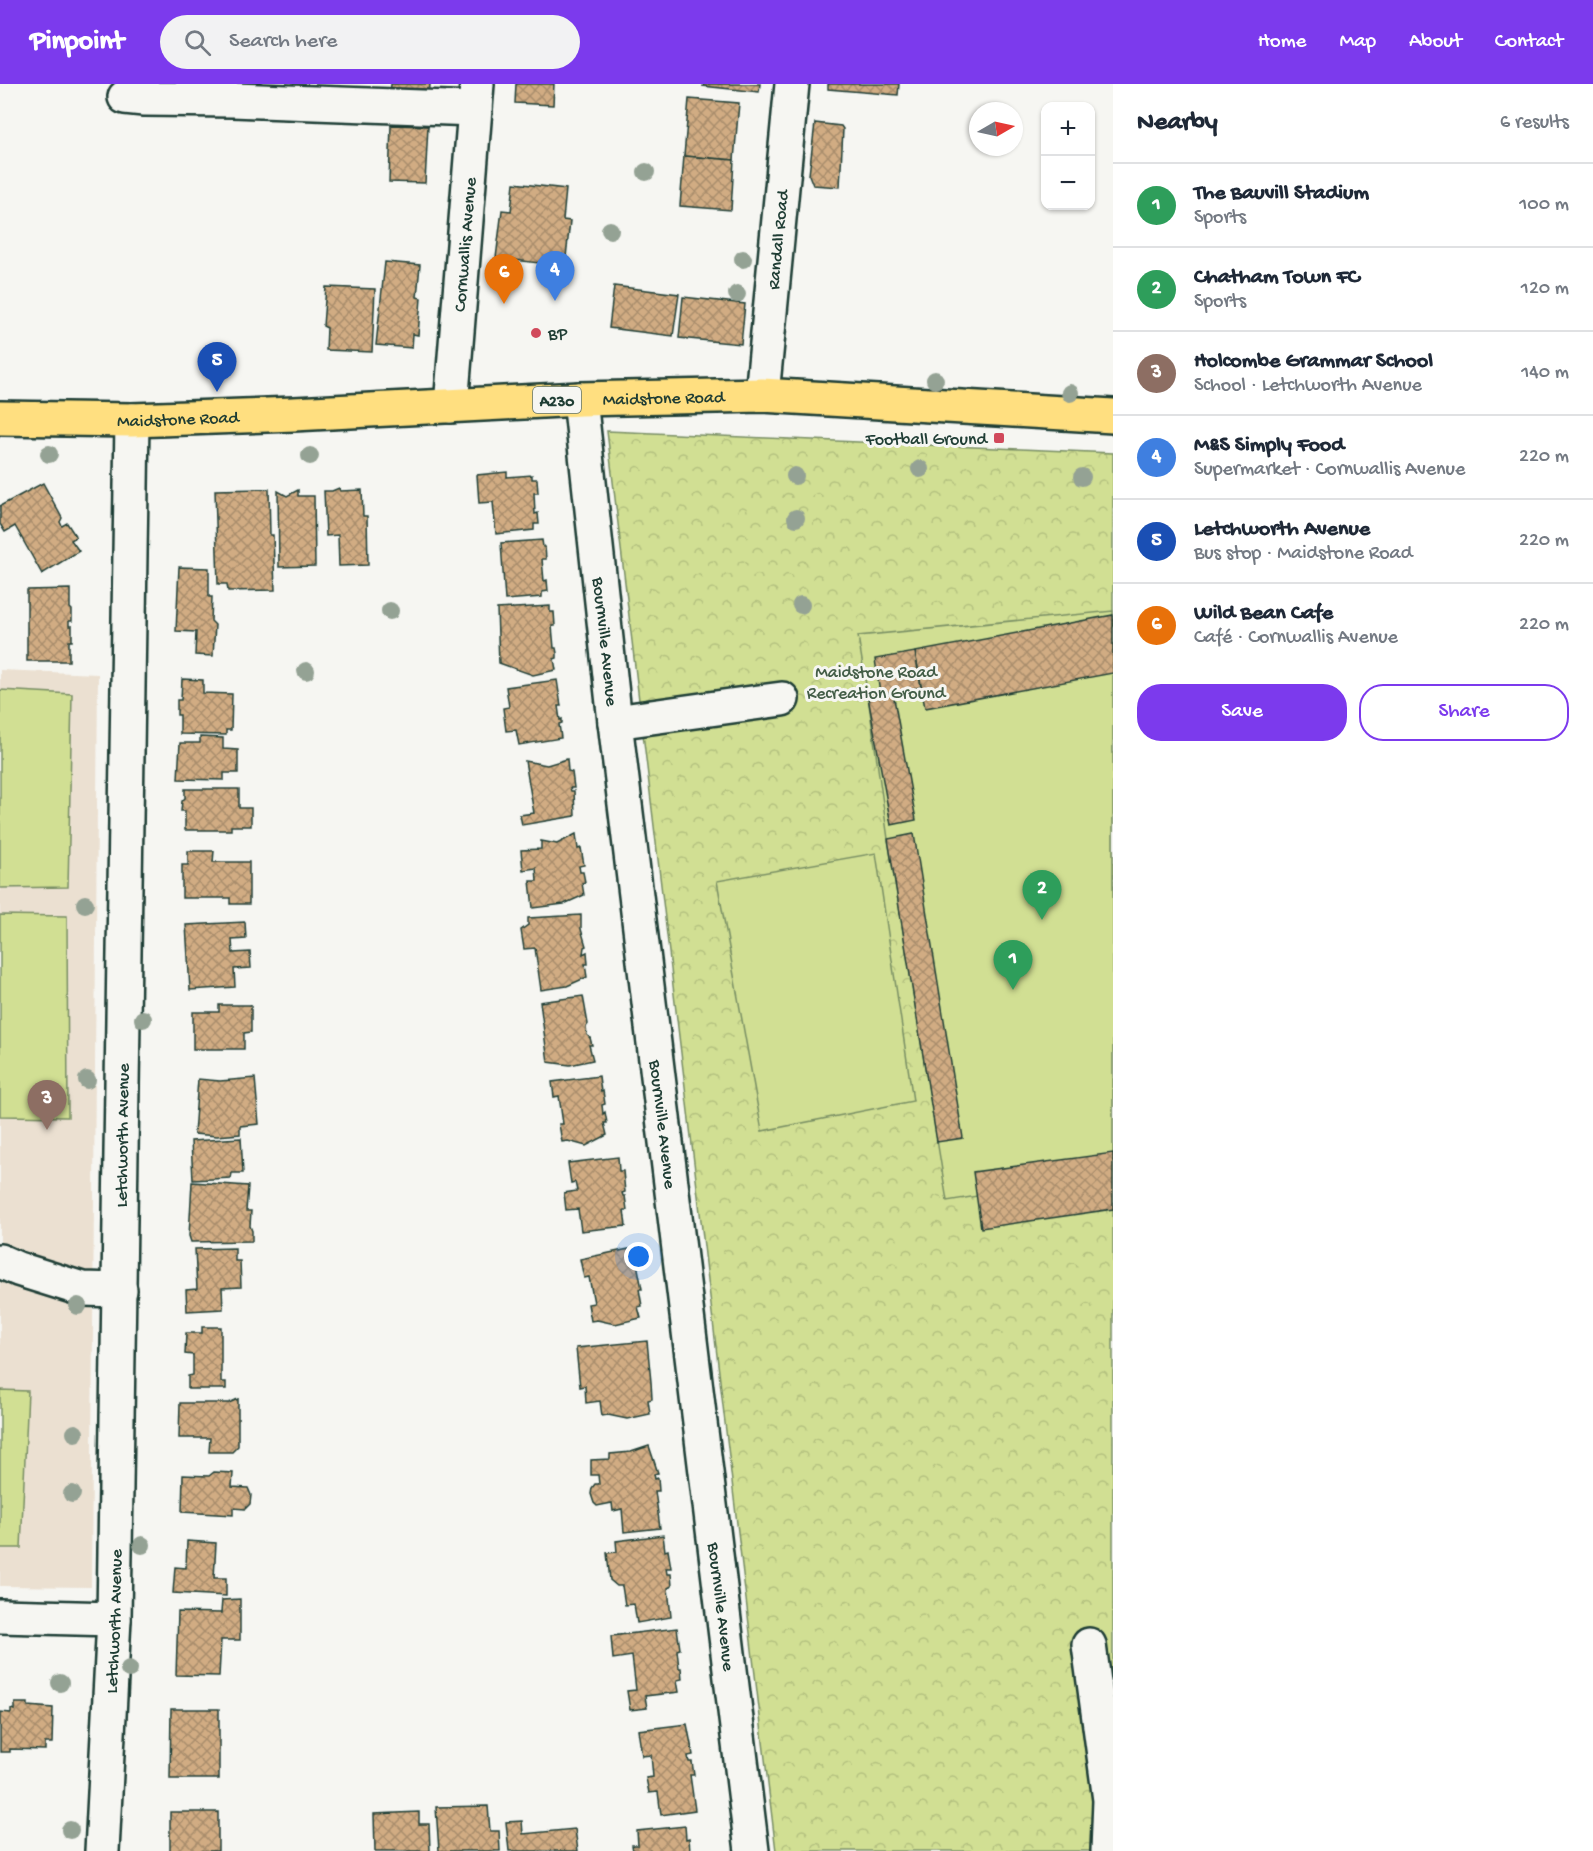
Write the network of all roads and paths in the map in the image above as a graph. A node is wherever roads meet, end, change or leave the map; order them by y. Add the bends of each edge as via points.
1 (792, 84) edge
2 (476, 96) edge
3 (125, 97) dead end
4 (762, 395) junction
5 (580, 399) junction
6 (451, 406) junction
7 (1113, 416) edge
8 (0, 418) edge
9 (132, 420) junction
10 (782, 699) dead end
11 (615, 722) junction
12 (0, 1261) edge
13 (120, 1290) junction
14 (0, 1616) edge
15 (114, 1619) junction
16 (1089, 1645) dead end
17 (102, 1851) edge
18 (752, 1851) edge
19 (1108, 1851) edge

1 - 4 street, Randall Road
2 - 3 street via 233,100
2 - 6 street, Cornwallis Avenue
4 - 5 main road, Maidstone Road / A230
4 - 7 main road, Maidstone Road / A230
5 - 6 main road, Maidstone Road / A230
5 - 11 street, Bournville Avenue
6 - 9 main road, Maidstone Road / A230
8 - 9 main road, Maidstone Road / A230
9 - 13 street, Letchworth Avenue
10 - 11 street
11 - 18 street, Bournville Avenue
12 - 13 street via 82,1289
13 - 15 street, Letchworth Avenue
14 - 15 street
15 - 17 street, Letchworth Avenue
16 - 19 street via 1110,1800

